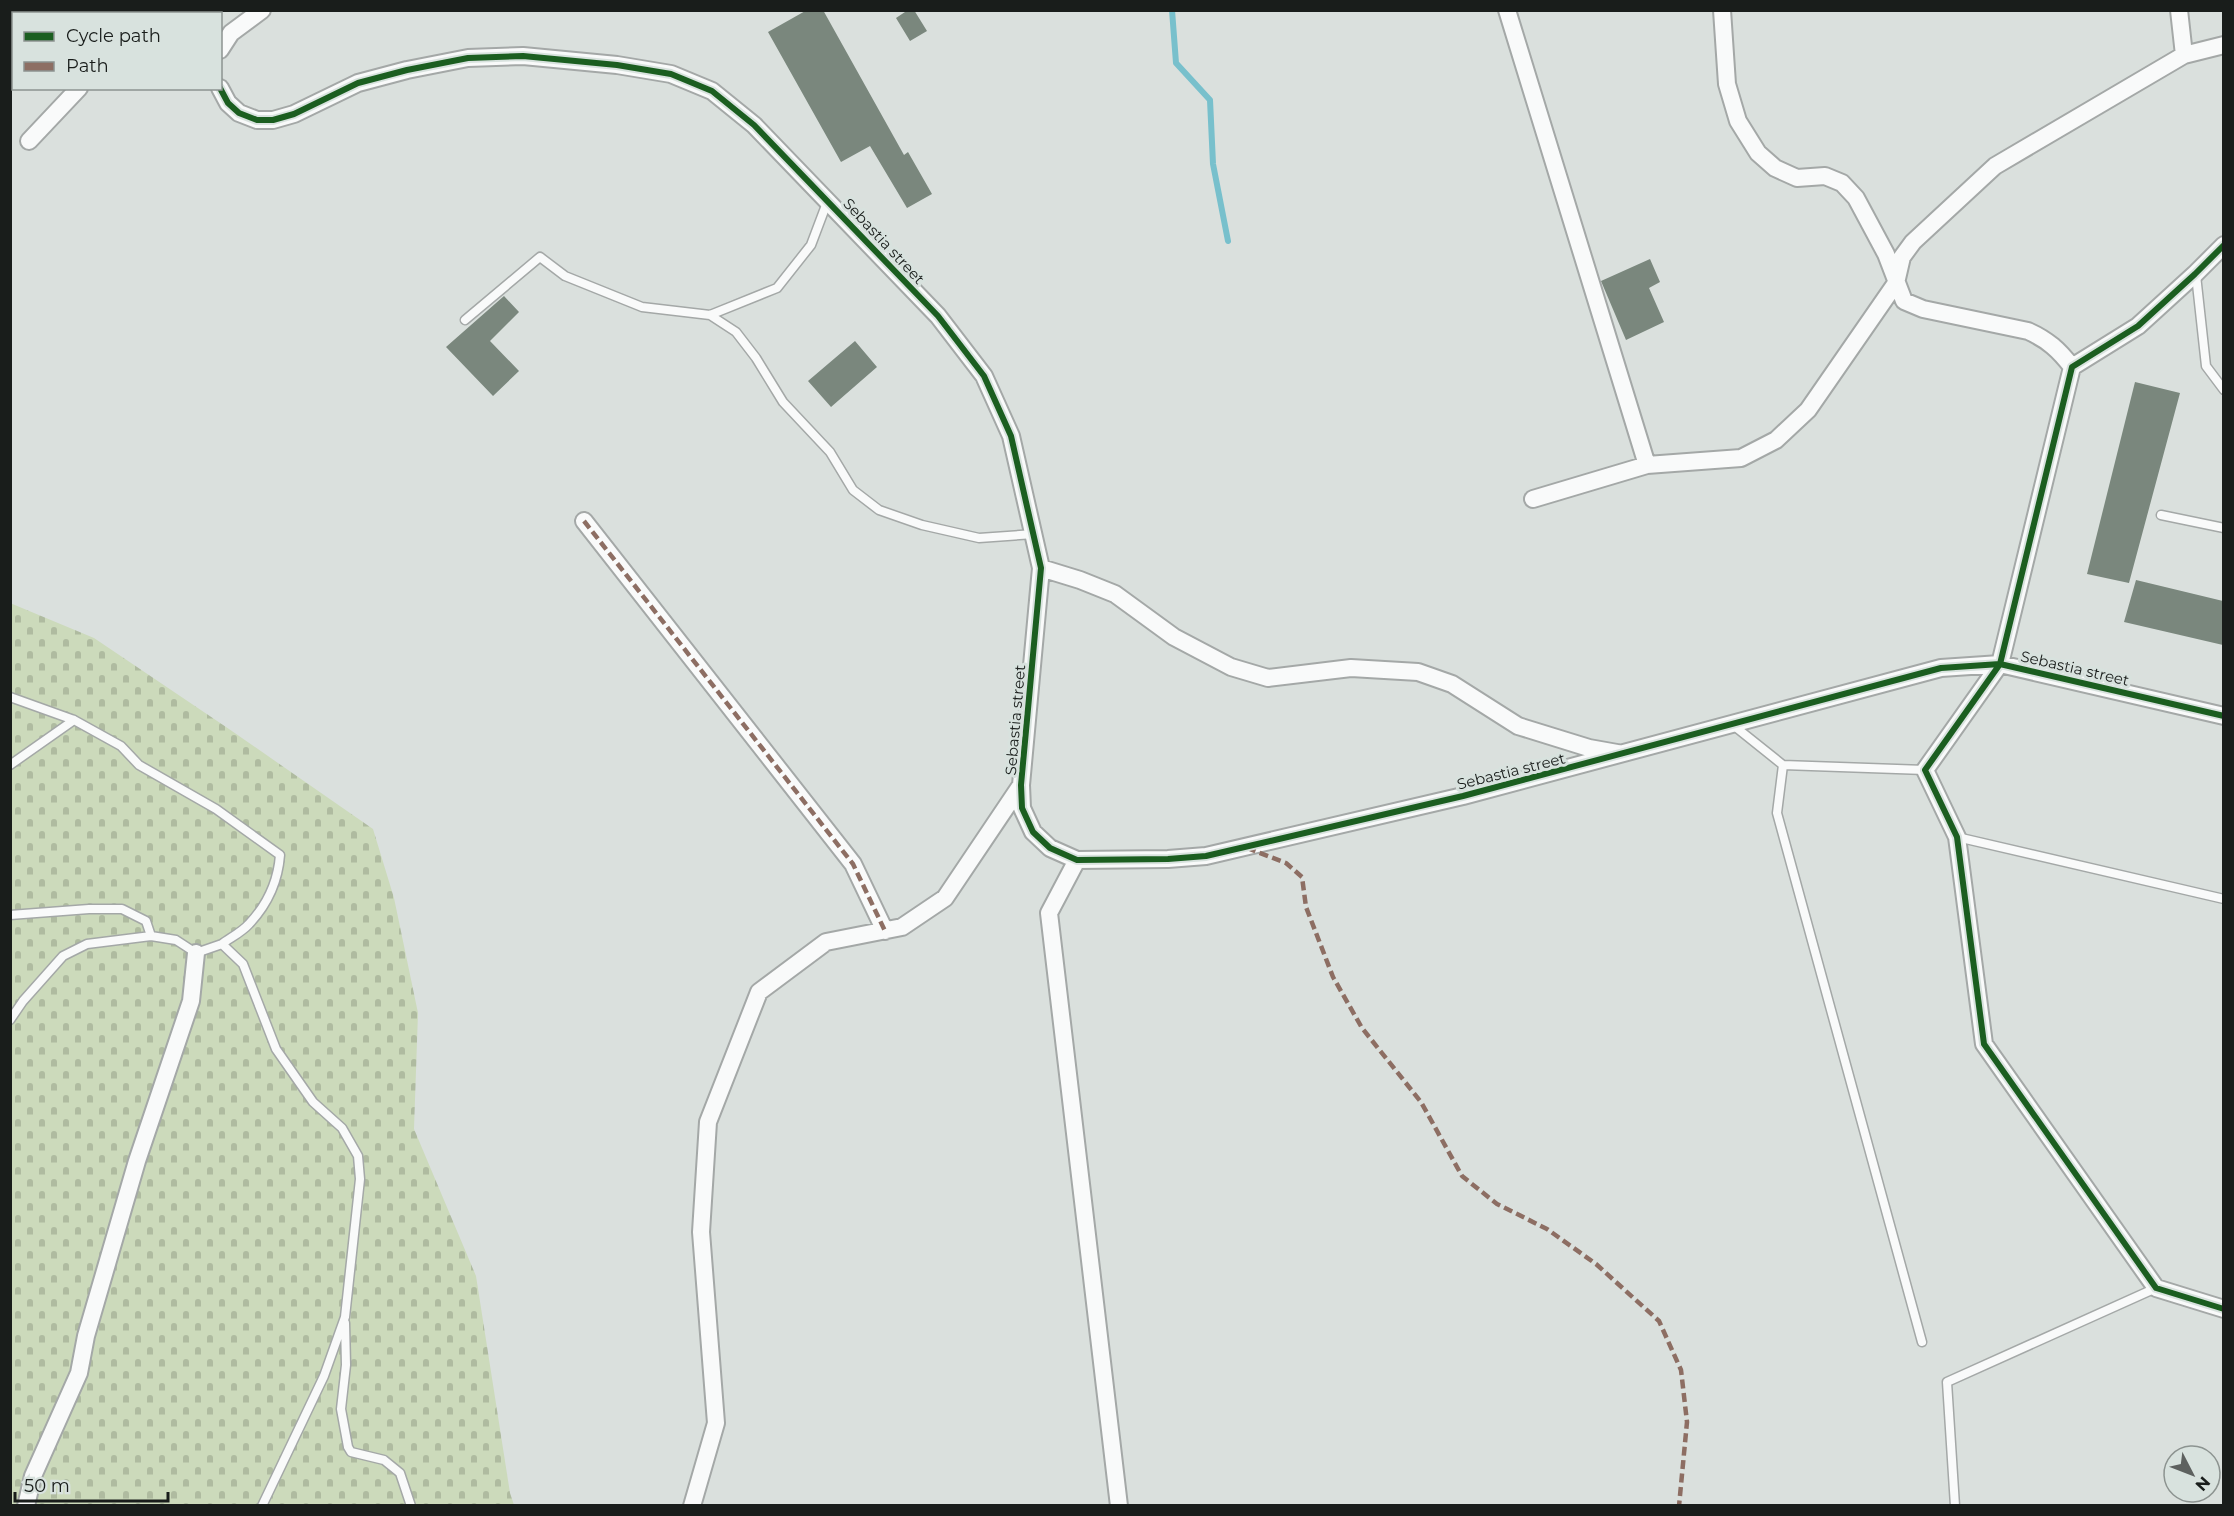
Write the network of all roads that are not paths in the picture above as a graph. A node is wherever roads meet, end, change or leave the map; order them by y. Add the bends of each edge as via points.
1 (262, 10) edge
2 (1507, 10) edge
3 (1722, 10) edge
4 (2179, 10) edge
5 (2223, 45) edge
6 (222, 47) edge
7 (2184, 55) junction
8 (77, 90) edge
9 (221, 90) edge
10 (29, 141) dead end
11 (828, 200) junction
12 (2223, 245) edge
13 (2196, 274) junction
14 (1896, 283) junction
15 (710, 315) junction
16 (465, 320) dead end
17 (2072, 367) junction
18 (2223, 390) edge
19 (1647, 465) junction
20 (1533, 499) dead end
21 (2161, 515) dead end
22 (584, 521) dead end
23 (2223, 528) edge
24 (1034, 534) junction
25 (1041, 568) junction
26 (2000, 664) junction
27 (10, 697) edge
28 (2223, 716) edge
29 (74, 720) junction
30 (1733, 725) junction
31 (1624, 754) junction
32 (10, 765) edge
33 (1783, 765) junction
34 (1925, 770) junction
35 (1022, 785) junction
36 (1957, 837) junction
37 (1077, 860) junction
38 (2223, 899) edge
39 (10, 915) edge
40 (885, 931) junction
41 (151, 936) junction
42 (222, 944) junction
43 (196, 953) junction
44 (10, 1020) edge
45 (2156, 1288) junction
46 (2223, 1309) edge
47 (345, 1317) junction
48 (1922, 1342) dead end
49 (26, 1506) edge
50 (262, 1506) edge
51 (411, 1506) edge
52 (692, 1506) edge
53 (1119, 1506) edge
54 (1954, 1506) edge

1 - 6 street via 231,33
2 - 19 street
3 - 14 street via 1727,84 1738,121 1758,153 1775,168 1797,178 1825,176 1842,183 1856,198 1886,254
4 - 7 street
5 - 7 street
7 - 14 street via 1995,166 1913,242 1902,257
8 - 10 street
9 - 11 street, Sebastia street via 239,113 257,120 273,120 358,83 468,58 523,56 670,74 712,91 754,125
11 - 15 lane via 811,245 777,288
11 - 24 street, Sebastia street via 938,316 984,376 1011,436
12 - 13 street
13 - 17 street via 2138,326
13 - 18 lane via 2206,366
14 - 17 street via 1904,301 1923,309 2028,331 2043,338
14 - 19 street via 1808,410 1776,440 1741,458
15 - 16 lane via 642,307 565,276 540,257
15 - 24 lane via 736,332 783,402 830,452 853,490 879,510 979,538
17 - 26 street
19 - 20 street
21 - 23 lane
22 - 40 street via 853,864
24 - 25 street, Sebastia street
25 - 31 street via 1115,594 1174,637 1231,667 1268,678 1351,668 1418,672 1452,684 1518,726 1589,748
25 - 35 street, Sebastia street
26 - 28 street, Sebastia street
26 - 30 street, Sebastia street via 1941,668
26 - 34 street
27 - 29 lane
29 - 32 lane
29 - 42 lane via 121,746 139,765 216,809 280,855 279,872 268,899 248,925
30 - 31 street, Sebastia street
30 - 33 lane
31 - 37 street, Sebastia street via 1206,856
33 - 34 lane
33 - 48 lane via 1777,813
34 - 36 street
35 - 37 street, Sebastia street via 1022,807 1033,832 1050,848
35 - 40 street via 945,898 902,927
36 - 38 lane
36 - 45 street via 1984,1044
37 - 53 street via 1049,913
39 - 41 lane via 122,909 146,921
40 - 52 street via 826,942 759,992 708,1122 701,1232 716,1423
41 - 43 lane via 176,940
41 - 44 lane via 87,944 63,956
42 - 43 lane
42 - 47 lane via 243,964 276,1049 313,1102 342,1128 358,1156 360,1179
43 - 49 street via 191,1001 134,1172 86,1336 79,1373 33,1476
45 - 46 street
45 - 54 lane via 1947,1382
47 - 50 lane via 324,1376
47 - 51 lane via 346,1365 341,1409 348,1447 351,1452 384,1460 400,1473

